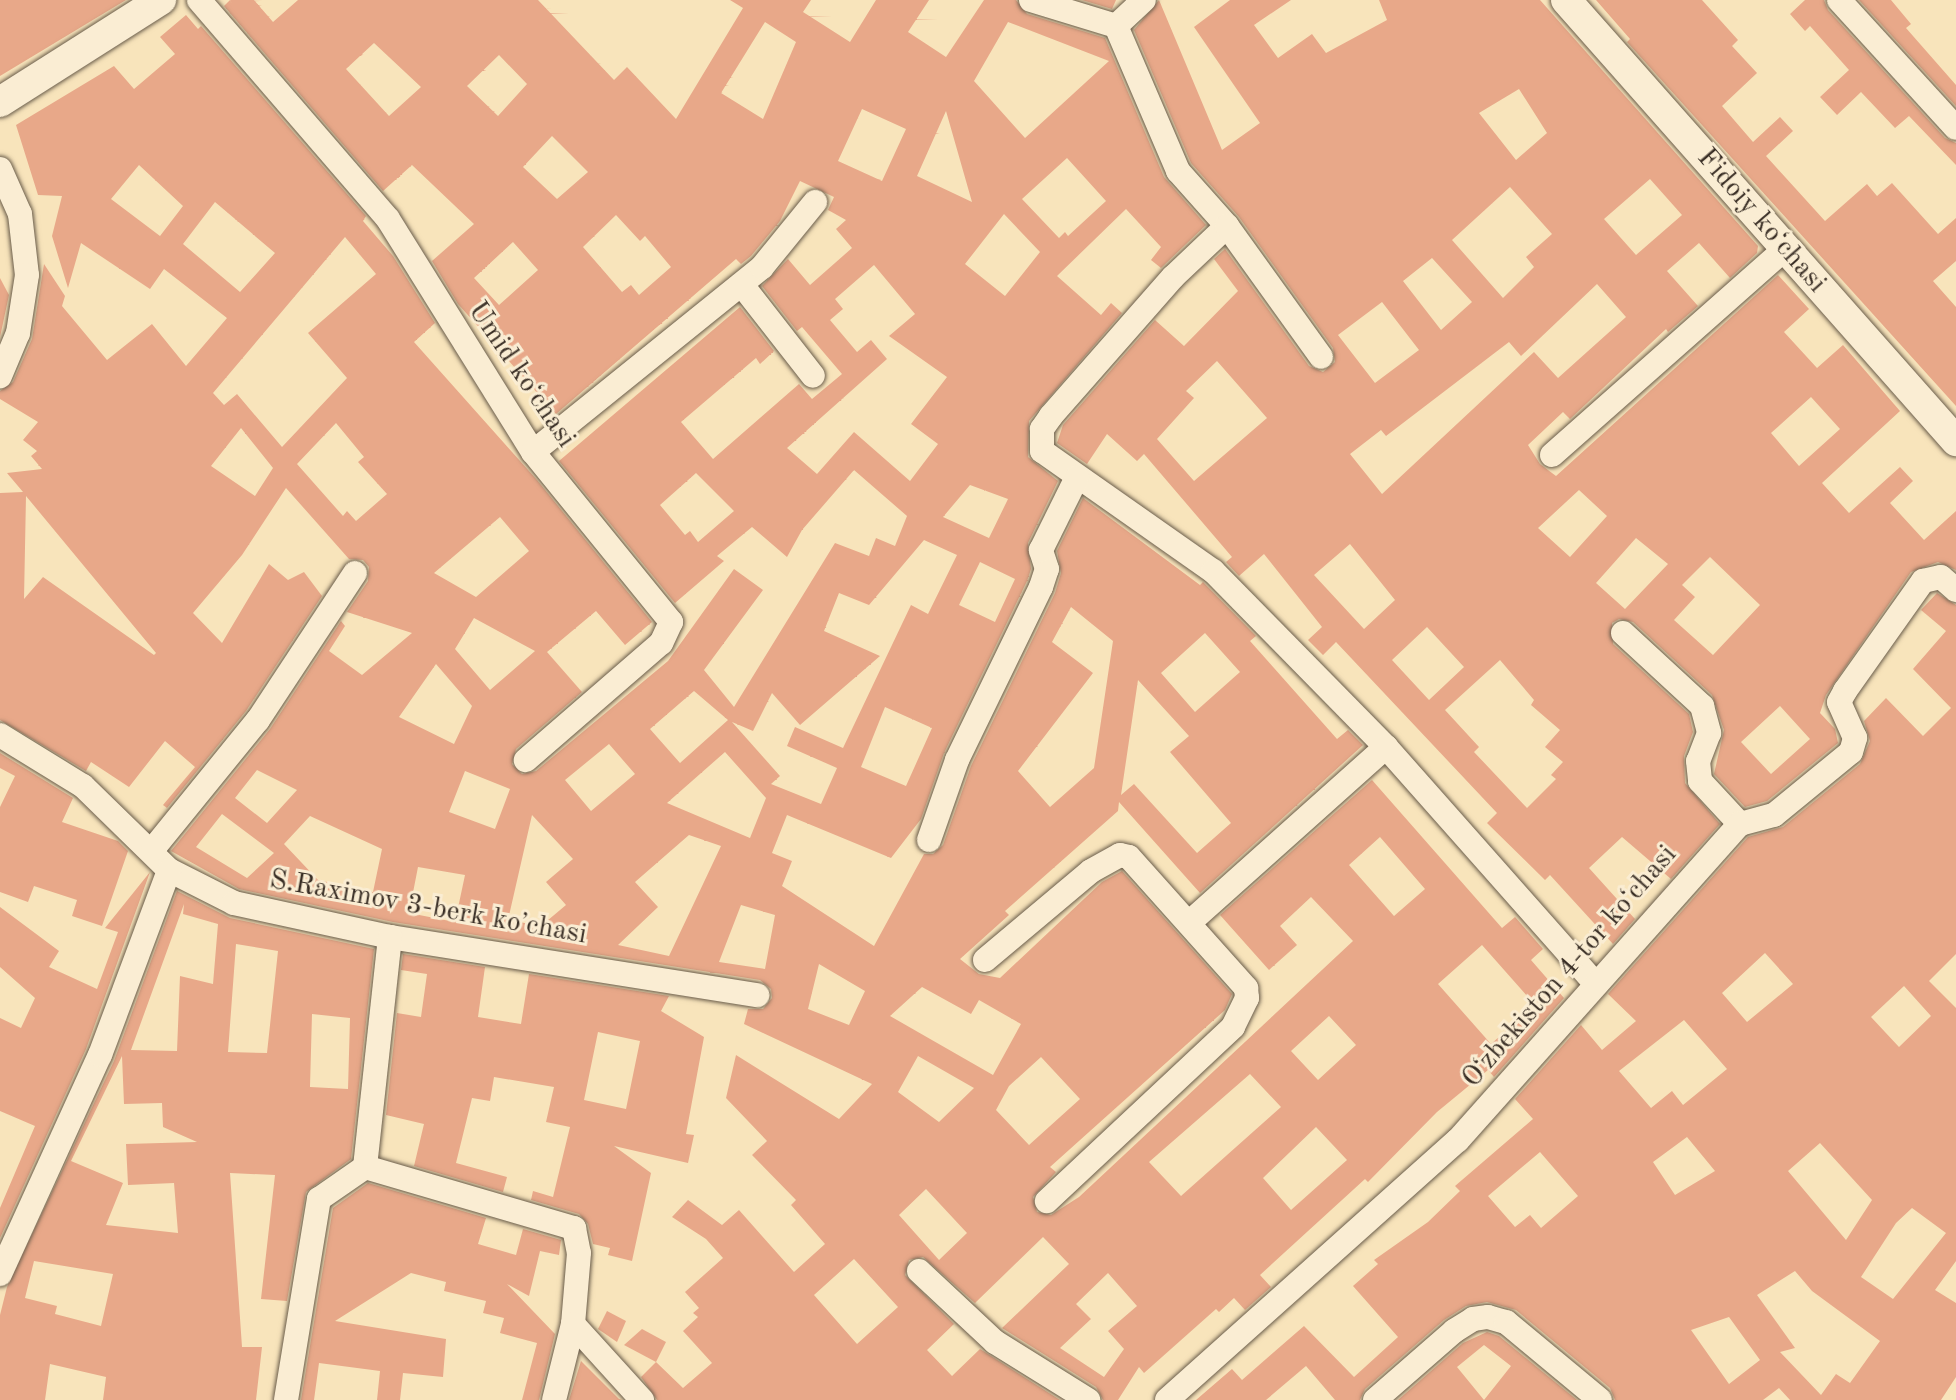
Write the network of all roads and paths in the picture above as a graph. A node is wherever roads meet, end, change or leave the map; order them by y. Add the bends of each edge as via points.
1 (161, 0) edge
2 (199, 0) edge
3 (1031, 0) edge
4 (1144, 0) edge
5 (1566, 0) edge
6 (1839, 0) edge
7 (1116, 26) junction
8 (0, 102) edge
9 (1956, 128) edge
10 (0, 169) edge
11 (815, 202) dead end
12 (1227, 226) junction
13 (1786, 248) junction
14 (742, 285) junction
15 (1321, 357) dead end
16 (0, 376) edge
17 (813, 376) dead end
18 (1956, 441) edge
19 (533, 452) junction
20 (1552, 455) dead end
21 (1077, 477) junction
22 (355, 573) dead end
23 (1956, 590) edge
24 (1623, 633) dead end
25 (0, 735) edge
26 (1386, 747) junction
27 (526, 760) dead end
28 (1740, 824) junction
29 (929, 840) dead end
30 (153, 849) junction
31 (169, 870) junction
32 (1190, 922) junction
33 (390, 937) junction
34 (985, 960) dead end
35 (1596, 984) junction
36 (757, 995) dead end
37 (365, 1167) junction
38 (1047, 1201) dead end
39 (919, 1271) dead end
40 (0, 1274) edge
41 (573, 1324) junction
42 (286, 1400) edge
43 (554, 1400) edge
44 (642, 1400) edge
45 (1088, 1400) edge
46 (1167, 1400) edge
47 (1375, 1400) edge
48 (1600, 1400) edge

1 - 8 street
2 - 19 street, Umid koʻchasi via 388,219
3 - 7 street
4 - 7 street
5 - 13 street, Fidoiy koʻchasi
6 - 9 street
7 - 12 street via 1178,171
10 - 16 street via 20,214 27,275 18,333
11 - 14 street
12 - 15 street
12 - 21 street via 1173,277 1042,429 1042,451
13 - 18 street, Fidoiy koʻchasi
13 - 20 street
14 - 17 street
14 - 19 street
19 - 27 street, Umid koʻchasi via 667,616 672,629
21 - 26 street via 1213,571
21 - 29 street via 1041,550 1047,569 1041,587 957,760
22 - 30 street via 258,720
23 - 28 street via 1941,577 1923,581 1845,691 1839,702 1855,738 1851,752 1774,815
24 - 28 street via 1702,706 1709,733 1698,761 1700,781
25 - 30 street, S.Raximov 3-berk koʼchasi via 83,786
26 - 32 street
26 - 35 street
28 - 35 street, Oʻzbekiston 4-tor koʻchasi
30 - 31 street, S.Raximov 3-berk koʼchasi
31 - 33 street, S.Raximov 3-berk koʼchasi via 234,903
31 - 40 street via 100,1055
32 - 34 street via 1120,855 1091,871
32 - 38 street via 1246,988 1238,1019
33 - 36 street, S.Raximov 3-berk koʼchasi
33 - 37 street
35 - 46 street, Oʻzbekiston 4-tor koʻchasi via 1458,1140
37 - 41 street via 574,1228 579,1253
37 - 42 street via 319,1199
39 - 45 street via 995,1342
41 - 43 street
41 - 44 street
47 - 48 street via 1454,1331 1488,1317 1506,1322

